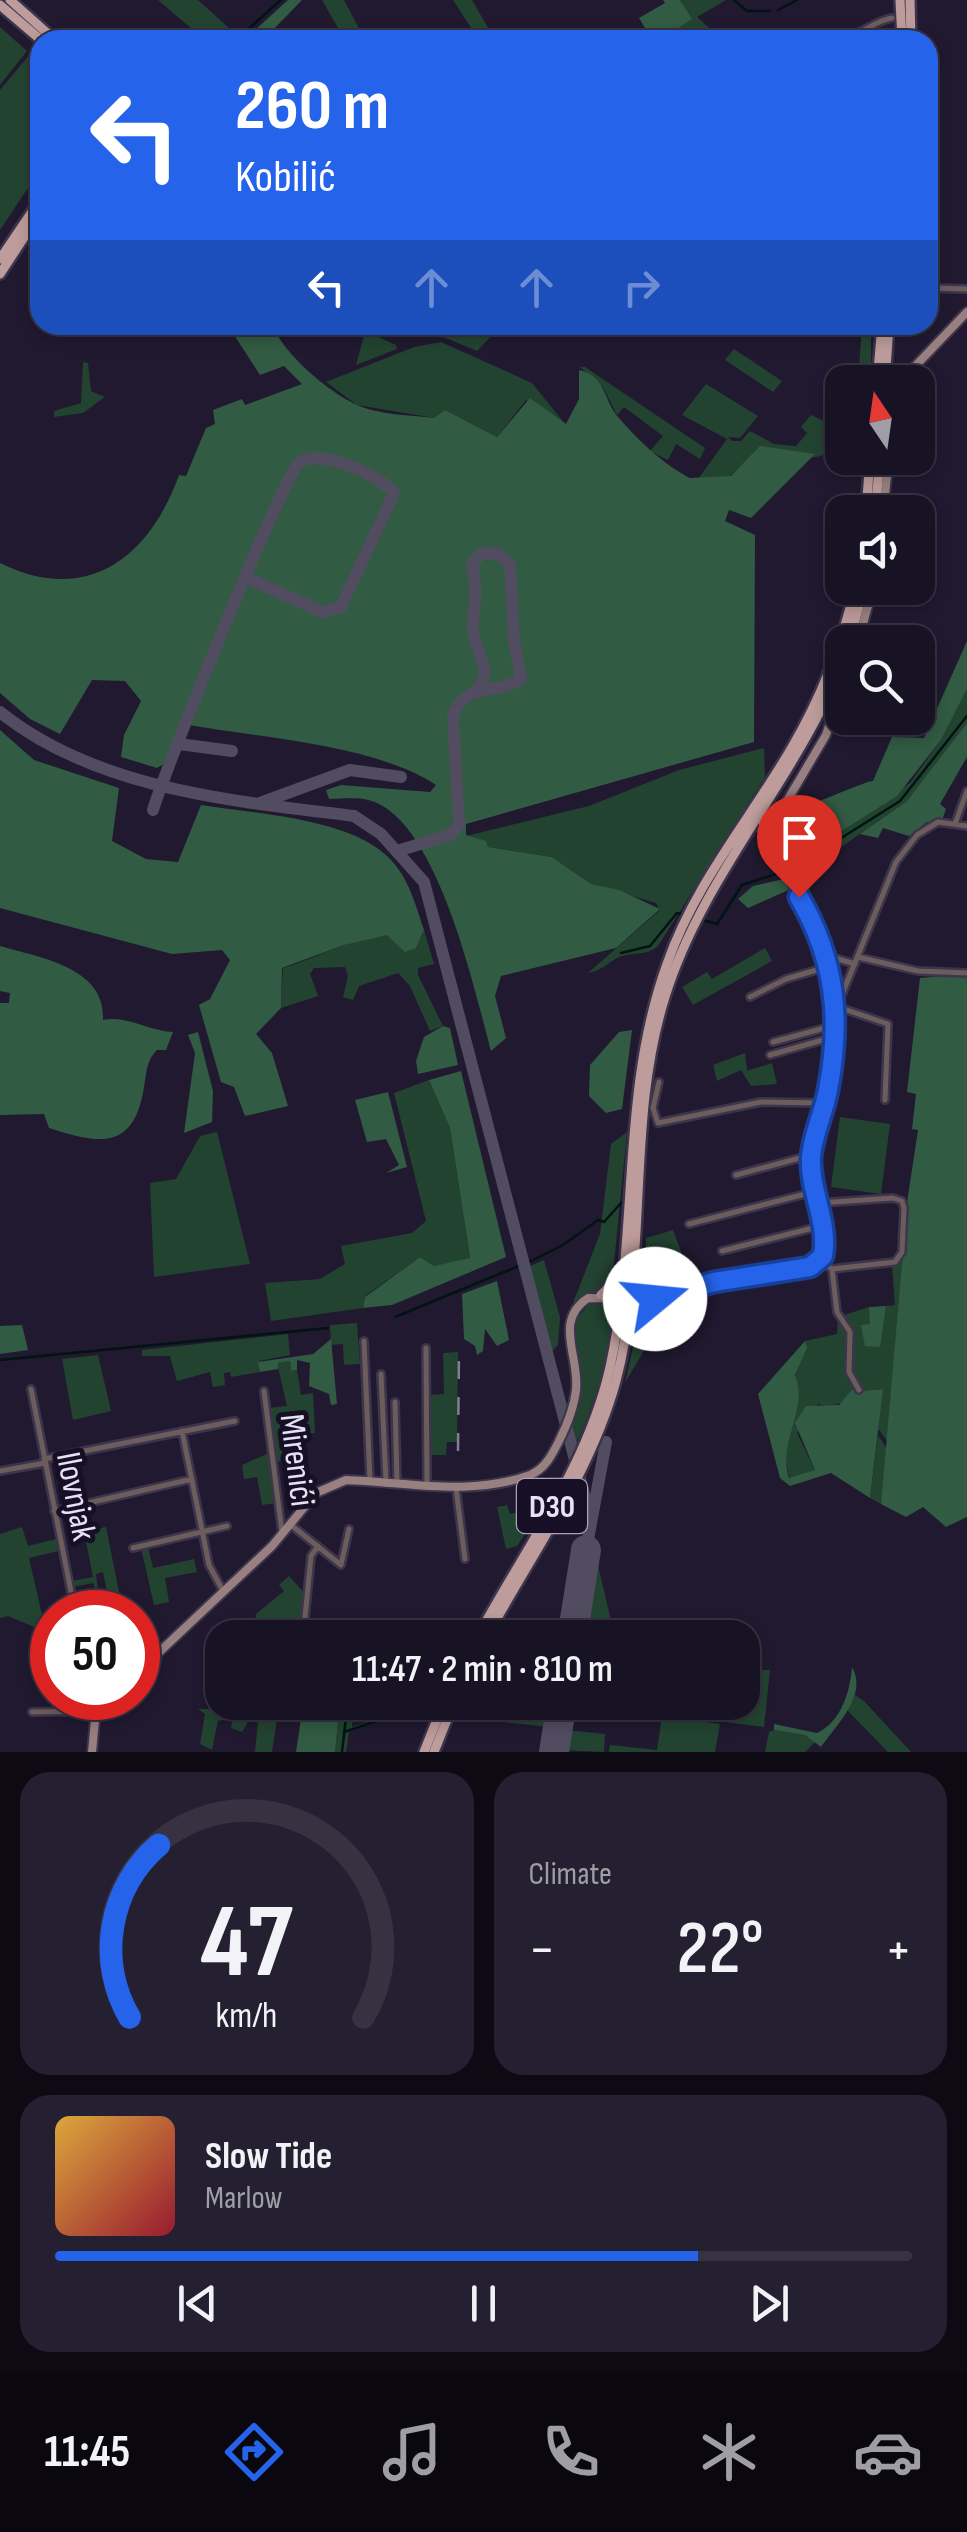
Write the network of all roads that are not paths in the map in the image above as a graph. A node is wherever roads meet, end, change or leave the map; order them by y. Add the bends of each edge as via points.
1 (10, 0) edge
2 (900, 0) edge
3 (910, 0) edge
4 (0, 4) edge
5 (892, 18) dead end
6 (30, 30) edge
7 (44, 30) edge
8 (858, 30) edge
9 (902, 30) edge
10 (911, 30) edge
11 (30, 215) edge
12 (30, 228) edge
13 (0, 259) edge
14 (0, 274) edge
15 (938, 289) edge
16 (967, 290) edge
17 (967, 312) edge
18 (884, 335) edge
19 (886, 335) edge
20 (880, 365) edge
21 (885, 365) edge
22 (916, 365) edge
23 (851, 605) edge
24 (825, 701) edge
25 (826, 735) edge
26 (967, 791) edge
27 (768, 803) junction
28 (955, 824) junction
29 (967, 826) edge
30 (766, 838) junction
31 (738, 846) junction
32 (780, 849) junction
33 (696, 906) junction
34 (687, 924) junction
35 (857, 960) junction
36 (829, 961) junction
37 (967, 973) edge
38 (750, 998) dead end
39 (832, 1004) junction
40 (832, 1026) junction
41 (832, 1038) junction
42 (774, 1042) dead end
43 (770, 1055) dead end
44 (659, 1082) dead end
45 (885, 1100) dead end
46 (825, 1103) junction
47 (812, 1156) junction
48 (736, 1174) dead end
49 (817, 1191) junction
50 (820, 1203) junction
51 (689, 1224) dead end
52 (824, 1226) junction
53 (722, 1250) dead end
54 (821, 1262) junction
55 (624, 1268) junction
56 (832, 1269) junction
57 (601, 1295) junction
58 (626, 1298) junction
59 (651, 1300) junction
60 (364, 1341) dead end
61 (426, 1348) dead end
62 (620, 1360) junction
63 (381, 1374) dead end
64 (31, 1389) dead end
65 (859, 1390) dead end
66 (264, 1391) dead end
67 (395, 1402) dead end
68 (235, 1421) dead end
69 (182, 1430) junction
70 (44, 1461) junction
71 (0, 1471) edge
72 (192, 1479) junction
73 (370, 1484) junction
74 (386, 1485) junction
75 (398, 1486) junction
76 (428, 1486) junction
77 (456, 1487) junction
78 (54, 1511) junction
79 (291, 1525) junction
80 (226, 1526) dead end
81 (349, 1529) dead end
82 (203, 1532) junction
83 (282, 1535) junction
84 (318, 1546) junction
85 (133, 1548) dead end
86 (465, 1559) dead end
87 (70, 1590) edge
88 (223, 1591) junction
89 (305, 1620) edge
90 (486, 1620) edge
91 (496, 1620) edge
92 (160, 1651) edge
93 (94, 1720) edge
94 (437, 1720) edge
95 (447, 1720) edge
96 (92, 1752) edge
97 (424, 1752) edge
98 (434, 1752) edge

1 - 7 main road
2 - 9 main road
3 - 10 main road
4 - 6 main road
5 - 8 street
11 - 13 main road
12 - 14 main road
15 - 16 street
17 - 22 main road
18 - 20 main road
19 - 21 main road
23 - 33 main road, D30 via 808,719
24 - 27 main road, D30
25 - 32 main road via 781,810
26 - 28 street
27 - 30 main road via 761,821
27 - 31 main road, D30
28 - 29 street
28 - 35 street via 934,824 906,847
30 - 31 main road
30 - 32 main road
31 - 33 main road, D30
32 - 36 main road
33 - 34 main road, D30
34 - 55 main road, D30 via 646,1034
34 - 58 main road, D30 via 650,1062
35 - 36 street
35 - 37 street
35 - 39 street
36 - 38 street
36 - 39 main road
39 - 40 main road
39 - 45 street via 888,1024
40 - 41 main road
40 - 42 street
41 - 43 street
41 - 46 main road
44 - 46 street via 653,1108 658,1123 750,1104
46 - 47 main road
47 - 48 street
47 - 49 main road
49 - 50 main road
49 - 51 street
50 - 52 main road
50 - 56 street via 893,1198 903,1204 899,1260
52 - 53 street
52 - 54 main road
54 - 56 street
54 - 59 main road
55 - 57 main road
55 - 58 main road, D30
56 - 65 street via 837,1312 850,1332 849,1372
57 - 58 main road
57 - 77 main road via 579,1305 568,1334 576,1392 548,1462 528,1476
58 - 59 main road
58 - 62 main road, D30
58 - 90 main road, D30 via 605,1386 576,1462
59 - 62 main road via 634,1309
60 - 73 street
61 - 76 street
62 - 91 main road, D30 via 586,1462
63 - 74 street
64 - 70 street, Ilovnjak
66 - 83 street, Mirenići
67 - 75 street
68 - 69 street
69 - 70 street
69 - 72 street
70 - 71 street
70 - 78 street, Ilovnjak
72 - 78 street
72 - 82 street
73 - 74 main road
73 - 79 main road via 329,1484
74 - 75 main road
75 - 76 main road
76 - 77 main road
77 - 86 street
78 - 87 street, Ilovnjak
79 - 83 main road
79 - 84 street
80 - 82 street
81 - 84 street via 343,1565
82 - 85 street
82 - 88 street via 210,1569
83 - 88 main road
84 - 89 street via 311,1556
88 - 92 main road
93 - 96 main road
94 - 97 main road
95 - 98 main road

